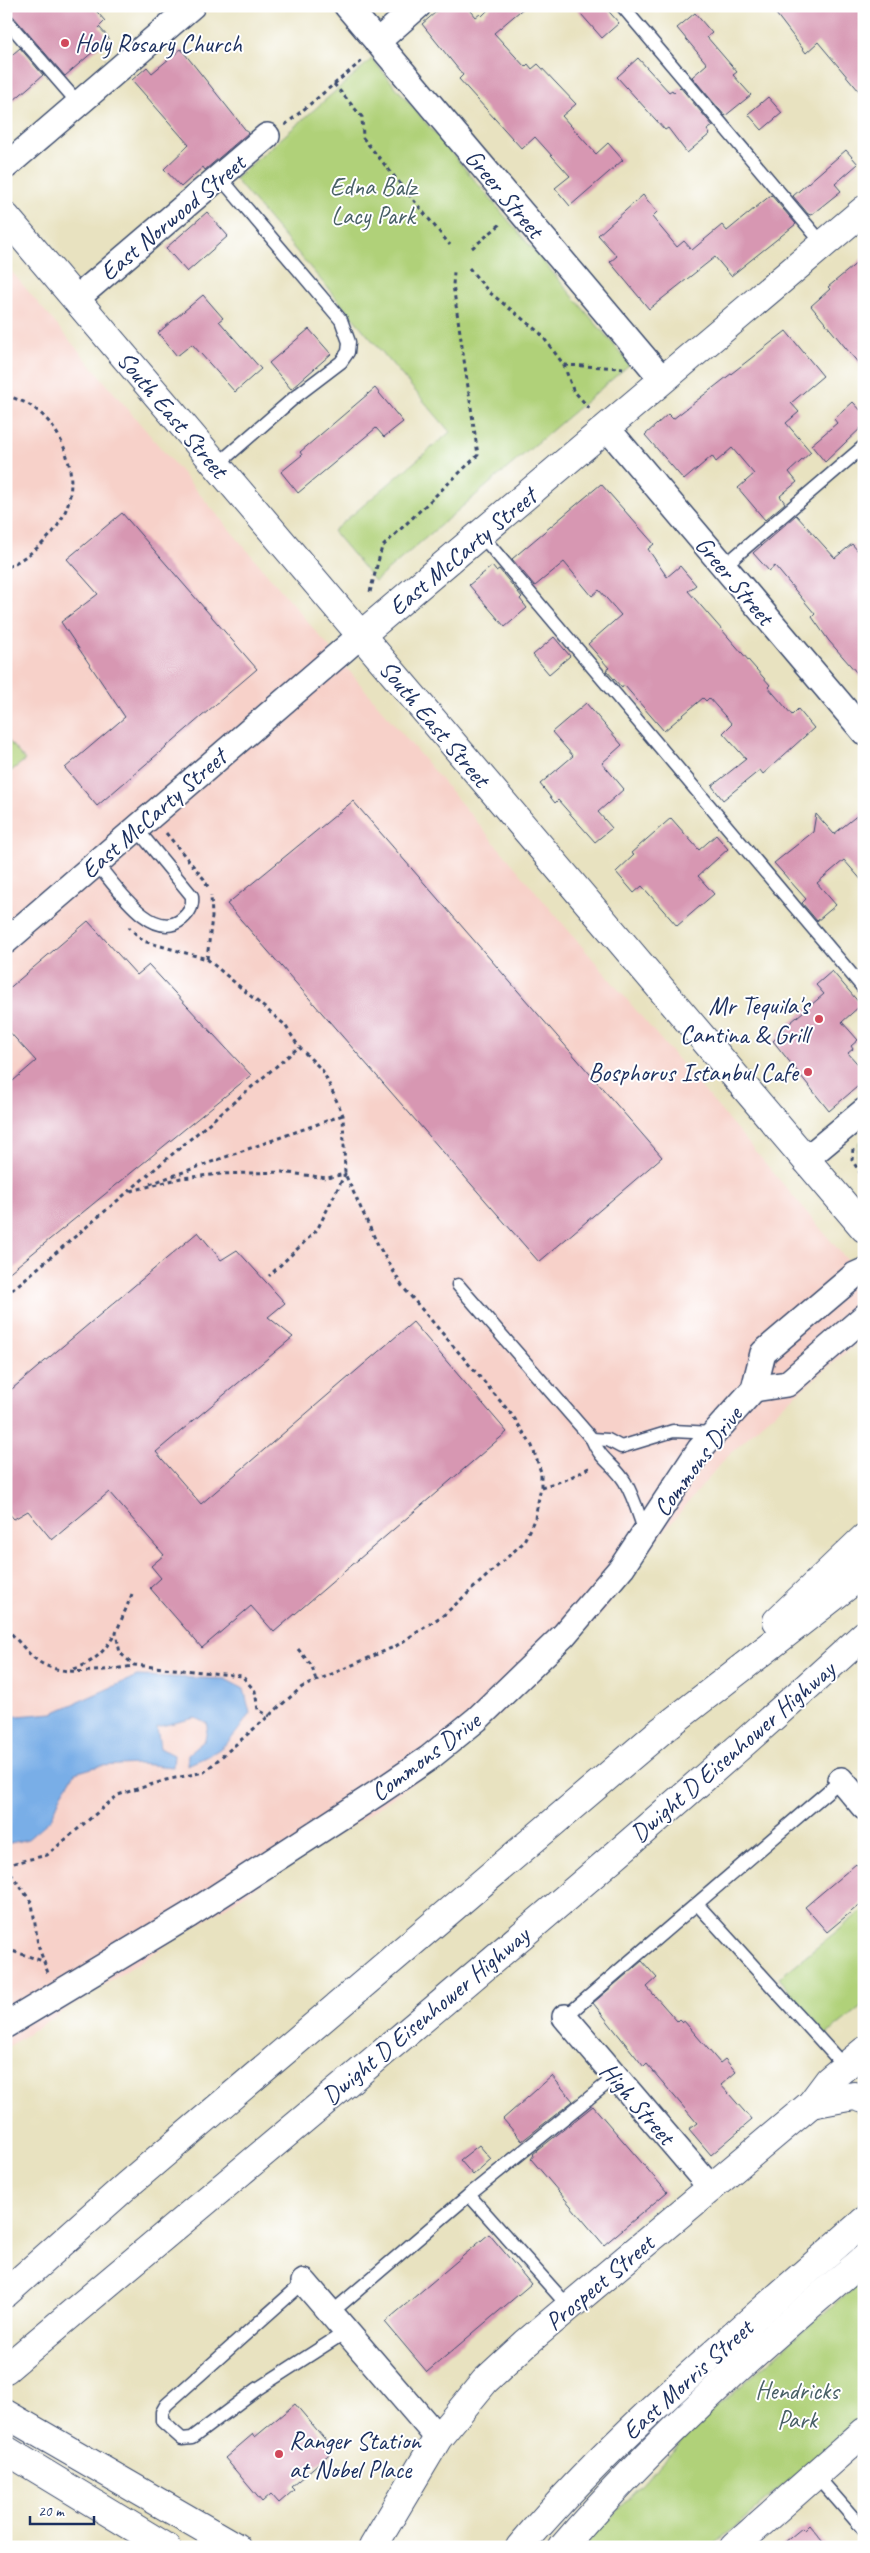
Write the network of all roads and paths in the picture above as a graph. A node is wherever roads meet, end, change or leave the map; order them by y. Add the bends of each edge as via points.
1 (192, 6) edge
2 (347, 6) edge
3 (418, 6) edge
4 (622, 6) edge
5 (6, 20) edge
6 (371, 50) junction
7 (334, 84) junction
8 (79, 104) junction
9 (268, 136) joint
10 (6, 166) edge
11 (219, 176) junction
12 (518, 209) junction
13 (864, 210) edge
14 (6, 217) edge
15 (823, 244) junction
16 (450, 245) dead end
17 (472, 248) dead end
18 (469, 268) dead end
19 (454, 272) dead end
20 (76, 299) junction
21 (564, 365) junction
22 (626, 368) dead end
23 (663, 380) junction
24 (6, 396) edge
25 (607, 428) junction
26 (863, 447) edge
27 (217, 465) junction
28 (481, 535) junction
29 (724, 566) junction
30 (6, 568) edge
31 (370, 592) dead end
32 (360, 635) junction
33 (864, 732) edge
34 (136, 828) junction
35 (96, 863) junction
36 (124, 922) dead end
37 (6, 941) edge
38 (864, 989) edge
39 (299, 1047) junction
40 (864, 1111) edge
41 (343, 1115) junction
42 (858, 1140) dead end
43 (805, 1160) junction
44 (345, 1174) junction
45 (864, 1179) edge
46 (128, 1192) junction
47 (864, 1228) edge
48 (864, 1271) edge
49 (269, 1276) dead end
50 (458, 1284) dead end
51 (6, 1295) edge
52 (864, 1317) edge
53 (754, 1389) junction
54 (713, 1433) junction
55 (592, 1439) junction
56 (604, 1460) junction
57 (541, 1487) junction
58 (645, 1532) junction
59 (864, 1538) edge
60 (864, 1573) edge
61 (132, 1594) dead end
62 (6, 1628) edge
63 (116, 1633) junction
64 (864, 1635) edge
65 (864, 1640) edge
66 (298, 1649) dead end
67 (840, 1657) junction
68 (134, 1666) junction
69 (70, 1670) junction
70 (316, 1681) junction
71 (270, 1716) junction
72 (662, 1730) junction
73 (841, 1780) joint
74 (864, 1807) edge
75 (6, 1866) edge
76 (697, 1904) junction
77 (6, 1949) edge
78 (44, 1961) junction
79 (56, 1995) junction
80 (565, 2017) joint
81 (6, 2024) edge
82 (854, 2059) edge
83 (615, 2077) junction
84 (864, 2098) edge
85 (810, 2104) junction
86 (126, 2186) junction
87 (711, 2188) junction
88 (469, 2195) junction
89 (864, 2221) edge
90 (864, 2259) edge
91 (6, 2269) edge
92 (304, 2282) joint
93 (6, 2293) edge
94 (569, 2307) junction
95 (339, 2322) junction
96 (6, 2369) edge
97 (8, 2415) edge
98 (864, 2432) edge
99 (438, 2438) junction
100 (6, 2450) edge
101 (816, 2474) junction
102 (864, 2530) edge
103 (159, 2545) edge
104 (236, 2547) edge
105 (373, 2547) edge
106 (520, 2547) edge
107 (563, 2547) edge
108 (734, 2547) edge

1 - 8 street
2 - 6 street, Greer Street
3 - 6 street
4 - 15 lane
5 - 8 lane
6 - 7 path
6 - 12 street, Greer Street
7 - 9 path
7 - 16 path via 362,117 363,138
8 - 10 street
9 - 11 street, East Norwood Street
11 - 20 street, East Norwood Street
11 - 27 lane via 341,320 349,342 348,352 341,362
12 - 17 path
12 - 23 street, Greer Street
13 - 15 main road, East McCarty Street
14 - 20 main road, South East Street
15 - 23 main road, East McCarty Street
18 - 21 path via 489,292 540,333
19 - 31 path via 453,285 478,455 382,547
20 - 27 main road, South East Street
21 - 22 path
21 - 25 path via 573,390
23 - 25 main road, East McCarty Street
24 - 30 path via 34,407 48,420 61,437 70,473 70,493 64,514 53,532 30,556
25 - 28 main road, East McCarty Street
25 - 29 street, Greer Street
26 - 29 lane
27 - 32 main road, South East Street
28 - 32 main road, East McCarty Street
28 - 38 lane
29 - 33 street, Greer Street
32 - 34 street, East McCarty Street
32 - 43 main road, South East Street
34 - 35 street, East McCarty Street
34 - 35 lane via 192,896 193,905 186,915 171,926 161,926 148,920
35 - 37 street, East McCarty Street
36 - 39 path via 143,940 207,959 285,1024
39 - 41 path via 323,1071
39 - 46 path
40 - 43 street
41 - 44 path
41 - 46 path
42 - 45 path via 852,1160
43 - 47 main road, South East Street
44 - 46 path via 327,1178 282,1172 221,1174 181,1178
44 - 49 path via 318,1230
44 - 57 path via 378,1245 402,1286 513,1416 541,1472
46 - 51 path
48 - 53 street via 855,1275 763,1353
50 - 55 lane
52 - 53 street via 787,1384
53 - 54 street, Commons Drive
54 - 55 lane via 673,1431 621,1447 608,1440
54 - 58 street, Commons Drive
55 - 56 lane
56 - 57 path via 565,1480
56 - 58 lane via 625,1481
57 - 70 path via 535,1518 524,1543 445,1614 396,1646
58 - 79 street, Commons Drive via 622,1567 574,1625 477,1720 444,1746 197,1910
59 - 72 main road
60 - 72 main road
61 - 63 path
62 - 69 path via 39,1662
63 - 68 path via 120,1653
63 - 69 path via 104,1652 90,1663
64 - 67 main road
65 - 67 main road
66 - 70 path via 312,1666
67 - 96 main road, Dwight D Eisenhower Highway via 600,1867
68 - 69 path via 101,1671
68 - 71 path via 242,1676 255,1690 258,1710
70 - 71 path via 302,1687
71 - 75 path via 204,1772 118,1795 47,1856
72 - 86 main road
73 - 74 street
73 - 76 lane
75 - 78 path via 32,1903 38,1945
76 - 80 lane
76 - 82 lane
77 - 78 path
78 - 79 path
79 - 81 street, Commons Drive
80 - 83 street, High Street
82 - 85 main road, Prospect Street via 829,2080
83 - 87 street, High Street
83 - 88 lane
84 - 85 main road via 854,2096
85 - 87 main road, Prospect Street
86 - 91 main road
86 - 93 main road
87 - 94 main road, Prospect Street
88 - 94 lane
88 - 95 lane
89 - 106 main road, East Morris Street via 665,2397 570,2490
90 - 107 main road, East Morris Street via 724,2380 625,2477
92 - 95 street
92 - 95 lane via 166,2405 162,2421 182,2439 192,2438
94 - 99 main road, Prospect Street via 502,2363 466,2400
95 - 99 street
97 - 104 main road
98 - 101 main road
99 - 105 main road, Prospect Street
100 - 103 main road
101 - 102 lane
101 - 108 main road

